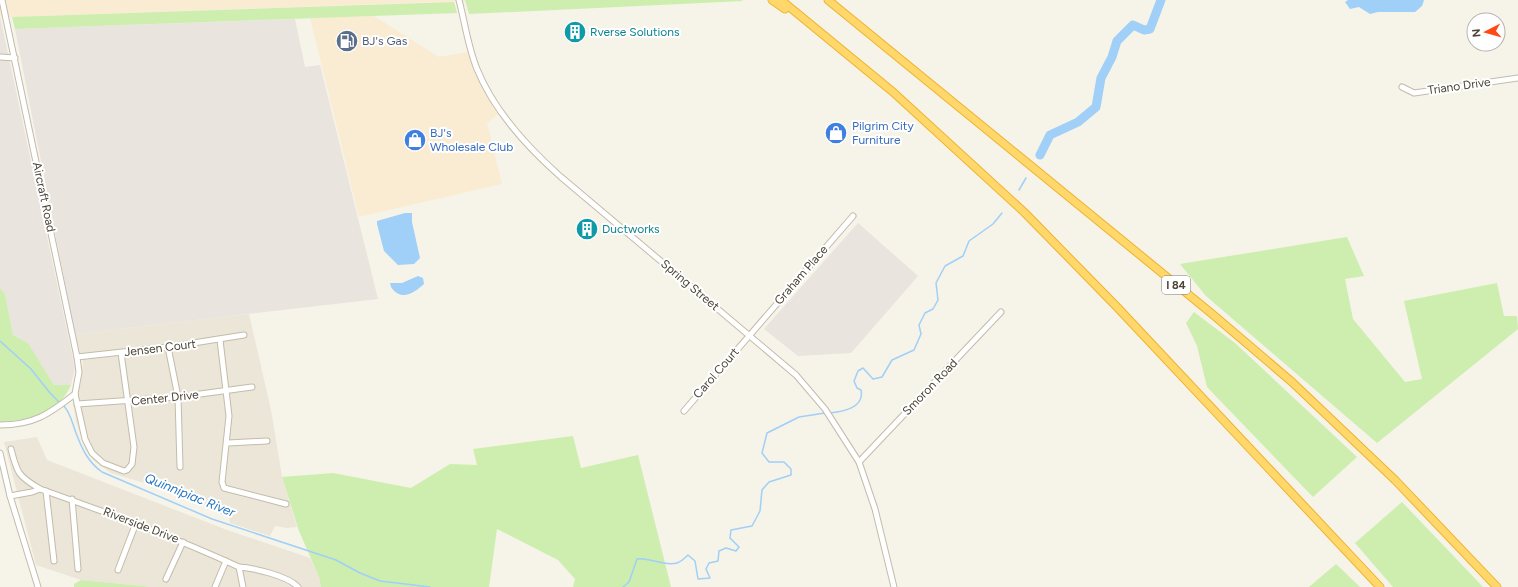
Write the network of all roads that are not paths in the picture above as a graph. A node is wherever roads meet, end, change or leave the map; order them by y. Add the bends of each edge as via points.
1 (2, 0) edge
2 (459, 0) edge
3 (772, 0) edge
4 (828, 0) edge
5 (784, 5) edge
6 (0, 58) edge
7 (15, 58) junction
8 (1518, 78) edge
9 (1402, 86) dead end
10 (853, 216) dead end
11 (1001, 312) dead end
12 (244, 335) dead end
13 (749, 336) junction
14 (220, 340) junction
15 (168, 347) junction
16 (121, 353) junction
17 (77, 357) junction
18 (252, 387) dead end
19 (227, 391) junction
20 (74, 394) junction
21 (178, 397) junction
22 (128, 402) junction
23 (78, 404) junction
24 (684, 411) dead end
25 (0, 425) edge
26 (267, 441) dead end
27 (228, 443) junction
28 (11, 449) dead end
29 (0, 453) edge
30 (859, 462) junction
31 (180, 468) dead end
32 (43, 490) junction
33 (10, 496) junction
34 (72, 499) junction
35 (286, 504) dead end
36 (136, 523) junction
37 (183, 542) junction
38 (226, 561) junction
39 (54, 562) dead end
40 (239, 567) junction
41 (78, 569) dead end
42 (118, 570) dead end
43 (166, 580) dead end
44 (38, 587) edge
45 (215, 587) edge
46 (243, 587) edge
47 (298, 587) edge
48 (894, 587) edge
49 (1380, 587) edge
50 (1497, 587) edge

1 - 7 street, Aircraft Road
2 - 13 street, Spring Street via 477,69 495,101 526,144 561,177
3 - 5 highway
4 - 50 highway, I 84 via 1292,382 1395,480
5 - 49 highway via 838,46 926,121 1024,212 1117,307
6 - 7 street
7 - 17 street, Aircraft Road
8 - 9 street, Triano Drive via 1414,93
10 - 13 street, Graham Place
11 - 30 street, Smoron Road
12 - 14 street, Jensen Court
13 - 24 street, Carol Court
13 - 30 street, Spring Street via 796,375 831,417
14 - 15 street, Jensen Court
14 - 19 street
15 - 16 street, Jensen Court
15 - 21 street
16 - 17 street, Jensen Court
16 - 22 street
17 - 20 street, Aircraft Road via 79,372
18 - 19 street, Center Drive
19 - 21 street, Center Drive
19 - 27 street
20 - 23 street
20 - 25 street via 49,414 23,424
21 - 22 street, Center Drive
21 - 31 street
22 - 23 street, Center Drive
22 - 23 street via 135,457 128,470 114,469 92,453 85,439
26 - 27 street
27 - 35 street via 222,482 224,488
28 - 32 street, Riverside Drive via 17,471 27,481
29 - 33 street
30 - 48 street, Spring Street via 875,509
32 - 33 street
32 - 34 street, Riverside Drive
32 - 39 street
33 - 44 street
34 - 36 street, Riverside Drive
34 - 41 street
36 - 37 street, Riverside Drive
36 - 42 street
37 - 38 street, Riverside Drive
37 - 43 street
38 - 40 street, Riverside Drive
38 - 45 street
40 - 46 street
40 - 47 street, Riverside Drive via 282,578

